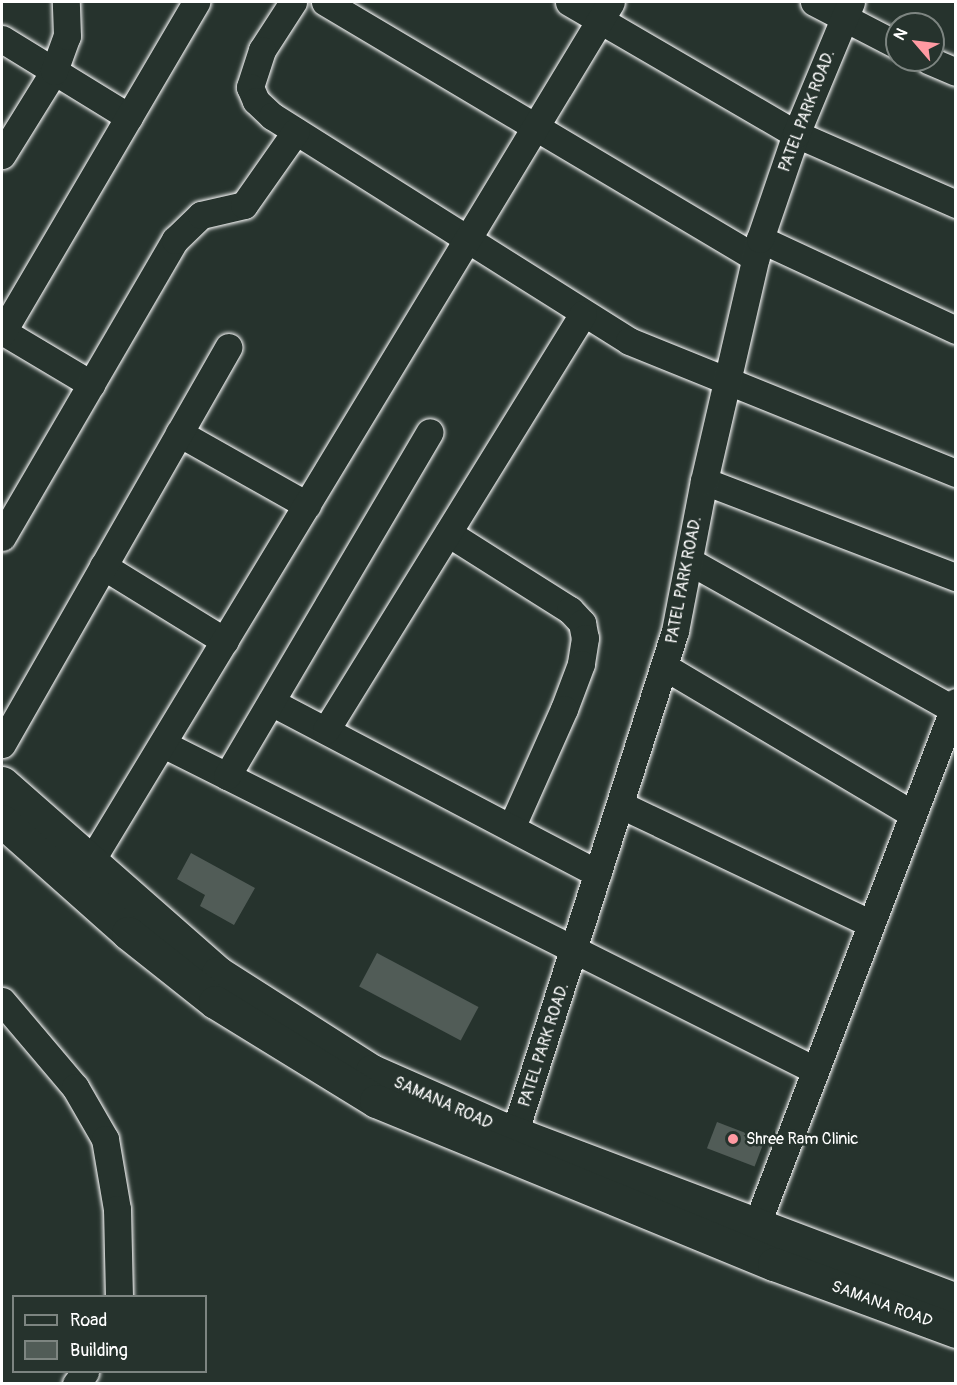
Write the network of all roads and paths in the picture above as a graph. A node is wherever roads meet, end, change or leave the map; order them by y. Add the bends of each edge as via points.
1 (66, 2) edge
2 (293, 2) edge
3 (326, 2) edge
4 (569, 2) edge
5 (814, 2) edge
6 (194, 3) edge
7 (847, 10) edge
8 (604, 11) edge
9 (885, 37) edge
10 (2, 39) edge
11 (54, 71) junction
12 (129, 117) junction
13 (534, 126) junction
14 (296, 131) junction
15 (796, 134) junction
16 (2, 155) edge
17 (956, 204) edge
18 (465, 240) junction
19 (758, 248) junction
20 (583, 314) junction
21 (956, 330) edge
22 (2, 332) edge
23 (228, 347) dead end
24 (726, 380) junction
25 (91, 384) junction
26 (430, 432) dead end
27 (179, 433) junction
28 (956, 473) edge
29 (704, 481) junction
30 (307, 505) junction
31 (448, 533) junction
32 (2, 537) edge
33 (688, 561) junction
34 (103, 566) junction
35 (956, 577) edge
36 (225, 641) junction
37 (665, 667) junction
38 (271, 702) junction
39 (954, 708) edge
40 (326, 730) junction
41 (2, 744) edge
42 (163, 744) junction
43 (227, 776) junction
44 (2, 783) edge
45 (621, 805) junction
46 (911, 813) junction
47 (2, 820) edge
48 (511, 828) junction
49 (598, 874) junction
50 (82, 877) junction
51 (869, 923) junction
52 (574, 951) junction
53 (2, 1001) edge
54 (815, 1070) junction
55 (511, 1145) junction
56 (751, 1239) junction
57 (118, 1295) edge
58 (956, 1300) edge
59 (956, 1331) edge

1 - 11 street via 67,36
2 - 14 street via 262,50 250,87 256,101
3 - 13 street
4 - 8 street
5 - 7 street
6 - 12 street
7 - 9 street
7 - 15 street, PATEL PARK ROAD.
8 - 13 street
8 - 15 street
10 - 11 street
11 - 12 street
11 - 16 street
12 - 22 street
13 - 18 street
13 - 19 street
14 - 18 street
14 - 25 street via 244,206 201,215 175,240
15 - 17 street
15 - 19 street, PATEL PARK ROAD.
18 - 20 street
18 - 30 street
19 - 21 street
19 - 24 street, PATEL PARK ROAD.
20 - 24 street via 629,340
20 - 31 street
22 - 25 street
23 - 27 street
24 - 28 street
24 - 29 street, PATEL PARK ROAD.
25 - 32 street
26 - 38 street
27 - 30 street
27 - 34 street
29 - 33 street, PATEL PARK ROAD.
29 - 35 street
30 - 36 street
31 - 40 street
31 - 48 street via 570,610 582,623 585,638 571,691
33 - 37 street, PATEL PARK ROAD.
33 - 39 street
34 - 36 street
34 - 41 street
36 - 42 street
37 - 45 street, PATEL PARK ROAD.
37 - 46 street
38 - 40 street
38 - 43 street
39 - 46 street
40 - 48 street
42 - 43 street
42 - 50 street
43 - 52 street
44 - 50 main road, SAMANA ROAD
45 - 49 street, PATEL PARK ROAD.
45 - 51 street
46 - 51 street
47 - 50 main road, SAMANA ROAD
48 - 49 street
49 - 52 street, PATEL PARK ROAD.
50 - 55 main road, SAMANA ROAD via 294,1024 372,1071
51 - 54 street
52 - 54 street
52 - 55 street, PATEL PARK ROAD.
53 - 57 street via 75,1087 105,1139 117,1209
54 - 56 street
55 - 56 main road, SAMANA ROAD
56 - 58 main road, SAMANA ROAD
56 - 59 main road, SAMANA ROAD

